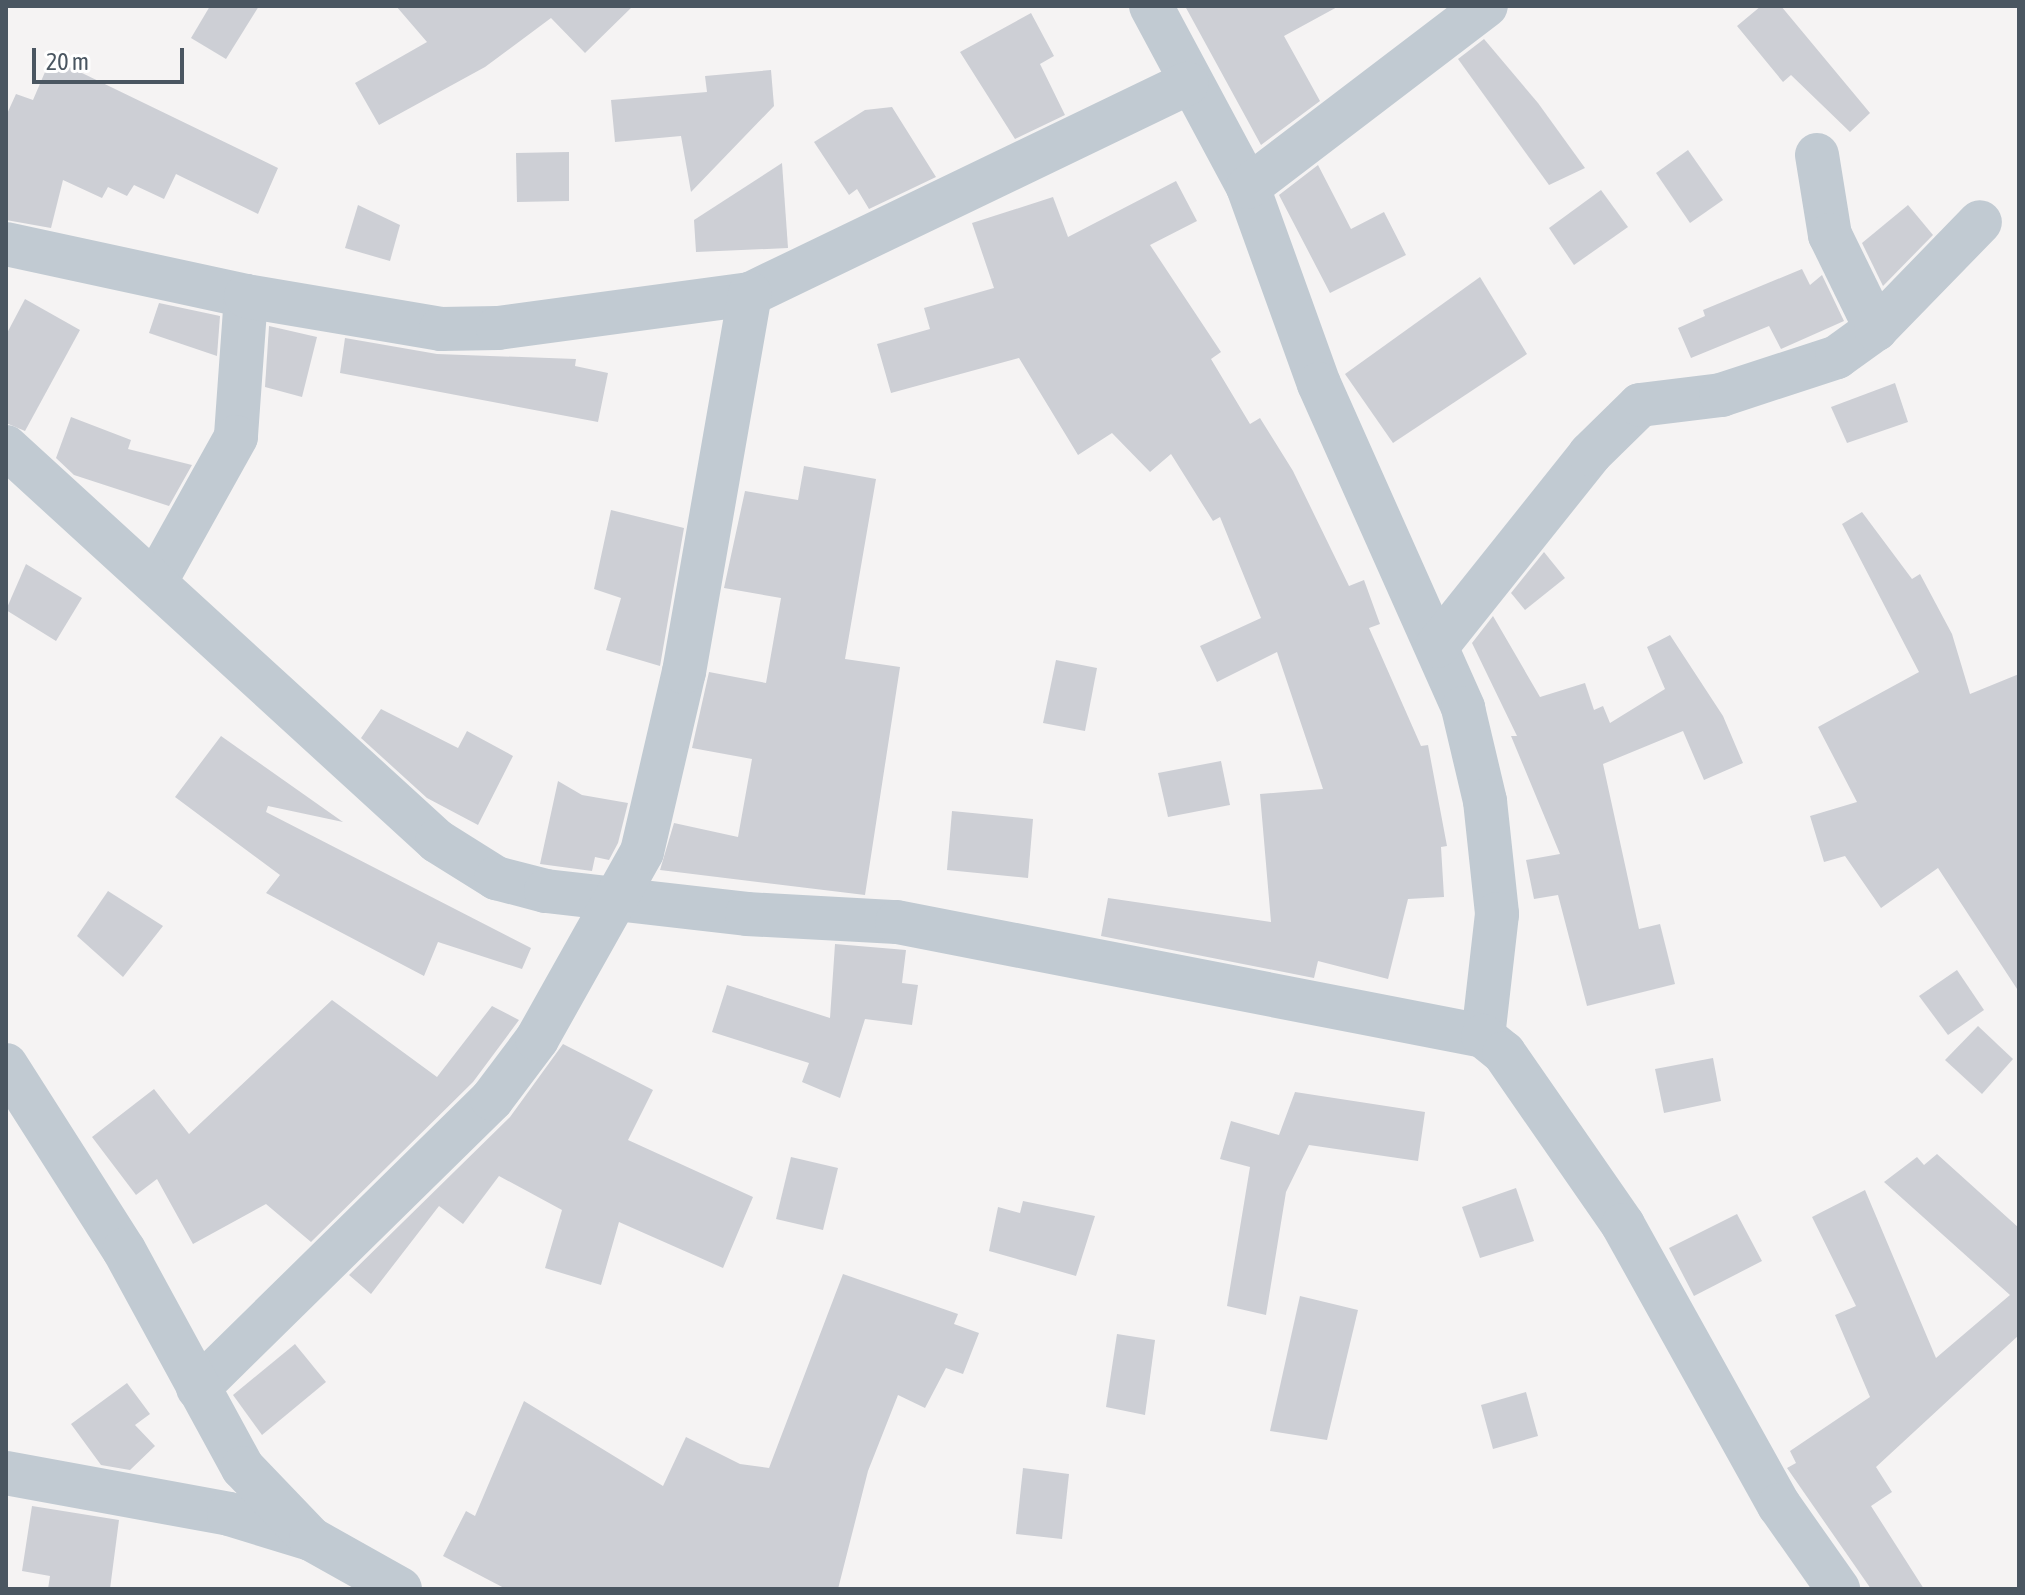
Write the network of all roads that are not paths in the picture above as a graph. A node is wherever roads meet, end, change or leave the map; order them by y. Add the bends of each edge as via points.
1 (1151, 6) edge
2 (1486, 6) edge
3 (1187, 84) junction
4 (1817, 155) dead end
5 (1248, 187) junction
6 (1980, 222) dead end
7 (6, 244) edge
8 (750, 294) junction
9 (246, 296) junction
10 (1876, 329) junction
11 (6, 447) edge
12 (157, 579) junction
13 (1437, 646) junction
14 (621, 894) junction
15 (1483, 1036) junction
16 (6, 1065) edge
17 (198, 1388) junction
18 (6, 1473) edge
19 (311, 1539) junction
20 (400, 1589) edge
21 (1838, 1589) edge

1 - 3 street
2 - 5 street
3 - 5 street
3 - 8 street
4 - 10 street via 1830,235
5 - 13 street via 1319,384
6 - 10 street
7 - 9 street
8 - 9 street via 498,328 441,329
8 - 14 street via 684,672 642,852
9 - 12 street via 236,437
10 - 13 street via 1837,357 1789,374 1721,395 1640,405 1590,454
11 - 12 street
12 - 14 street via 437,841 496,878 546,891
13 - 15 street via 1463,708 1495,883
14 - 15 street via 747,914 897,922
14 - 17 street via 537,1039 492,1099
15 - 21 street via 1504,1053 1623,1225 1779,1505
16 - 17 street via 124,1250
17 - 19 street via 243,1468
18 - 19 street via 229,1514
19 - 20 street

